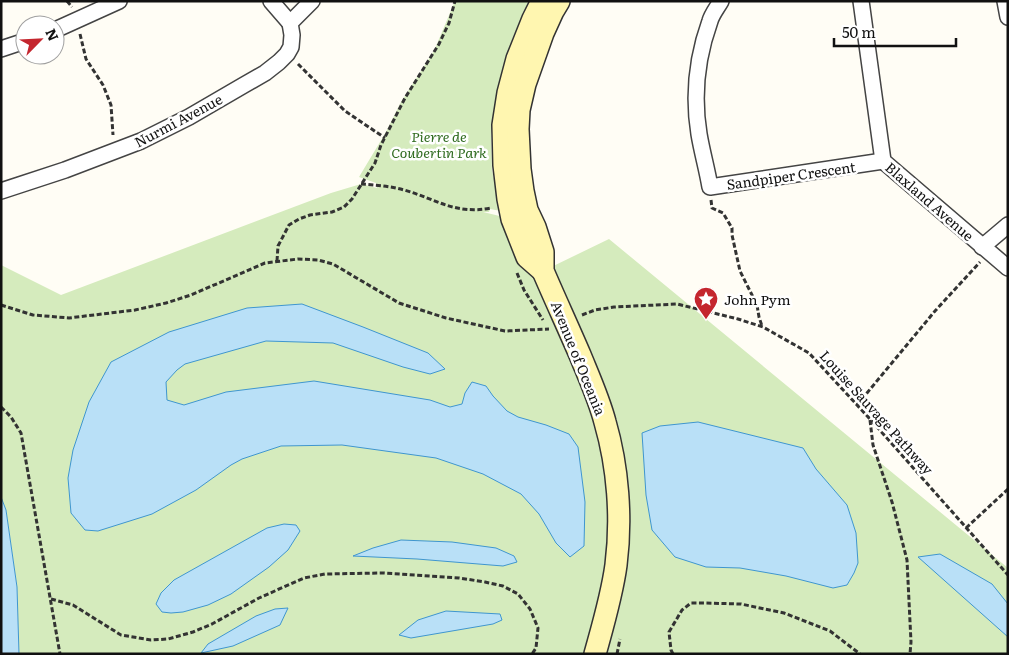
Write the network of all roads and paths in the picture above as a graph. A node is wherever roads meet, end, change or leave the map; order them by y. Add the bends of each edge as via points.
1 (67, 1) edge
2 (119, 1) edge
3 (271, 1) edge
4 (312, 1) edge
5 (456, 1) edge
6 (542, 1) edge
7 (559, 1) edge
8 (721, 1) edge
9 (861, 1) edge
10 (1005, 1) edge
11 (1008, 17) edge
12 (77, 21) junction
13 (290, 23) junction
14 (65, 26) edge
15 (15, 45) edge
16 (1, 50) edge
17 (287, 54) junction
18 (385, 138) junction
19 (118, 150) junction
20 (883, 161) junction
21 (361, 184) junction
22 (710, 187) junction
23 (1, 191) edge
24 (493, 208) dead end
25 (1008, 225) edge
26 (986, 250) junction
27 (277, 261) junction
28 (1008, 268) edge
29 (543, 271) junction
30 (517, 272) dead end
31 (1, 305) edge
32 (581, 315) dead end
33 (763, 327) junction
34 (857, 405) junction
35 (1, 407) edge
36 (870, 419) junction
37 (1008, 489) edge
38 (966, 528) junction
39 (1008, 576) edge
40 (52, 599) junction
41 (60, 654) edge
42 (532, 654) edge
43 (595, 654) edge
44 (673, 654) edge
45 (860, 654) edge
46 (910, 654) edge

1 - 12 path
2 - 12 street
3 - 13 street
4 - 13 street
5 - 18 path via 439,44 405,98
6 - 29 street, Avenue of Oceania via 517,59 503,125 504,165 512,219 527,257
7 - 29 street, Avenue of Oceania via 543,33 519,110 523,191 543,252
8 - 22 street, Sandpiper Crescent via 710,20 700,53 696,86 699,133
9 - 20 street, Blaxland Avenue
10 - 11 street
12 - 14 street
12 - 19 path via 86,59 103,85 111,105
13 - 17 street via 291,46
15 - 16 street
17 - 18 path via 345,111
17 - 19 street, Nurmi Avenue via 265,73 205,108
18 - 21 path via 375,163
19 - 23 street, Nurmi Avenue
20 - 22 street, Sandpiper Crescent
20 - 26 street, Blaxland Avenue
21 - 24 path via 404,190 461,210
21 - 27 path via 352,200 344,206 332,212 310,215 289,225 278,246
22 - 33 path via 712,208 723,212 732,228 740,271 757,304
25 - 26 street
26 - 28 street, Blaxland Avenue
26 - 34 path
27 - 30 path via 298,258 333,264 399,303 446,318 506,331 548,329
27 - 31 path via 264,263 191,295 135,310 69,318 33,315
29 - 43 street, Avenue of Oceania via 597,395 615,474 618,504 616,565
32 - 33 path, Louise Sauvage Pathway via 614,307 677,304
33 - 34 path, Louise Sauvage Pathway via 809,353
34 - 36 path, Louise Sauvage Pathway
35 - 40 path via 21,433
36 - 38 path, Louise Sauvage Pathway
36 - 46 path via 873,444 906,560
37 - 38 path
38 - 39 path, Louise Sauvage Pathway
40 - 41 path
40 - 42 path via 73,605 121,635 150,640 168,639 212,624 304,578 325,574 383,573 459,578 503,586 518,594 530,609 538,628 536,648
44 - 45 path via 669,632 682,610 691,604 704,603 741,604 784,613 830,631

